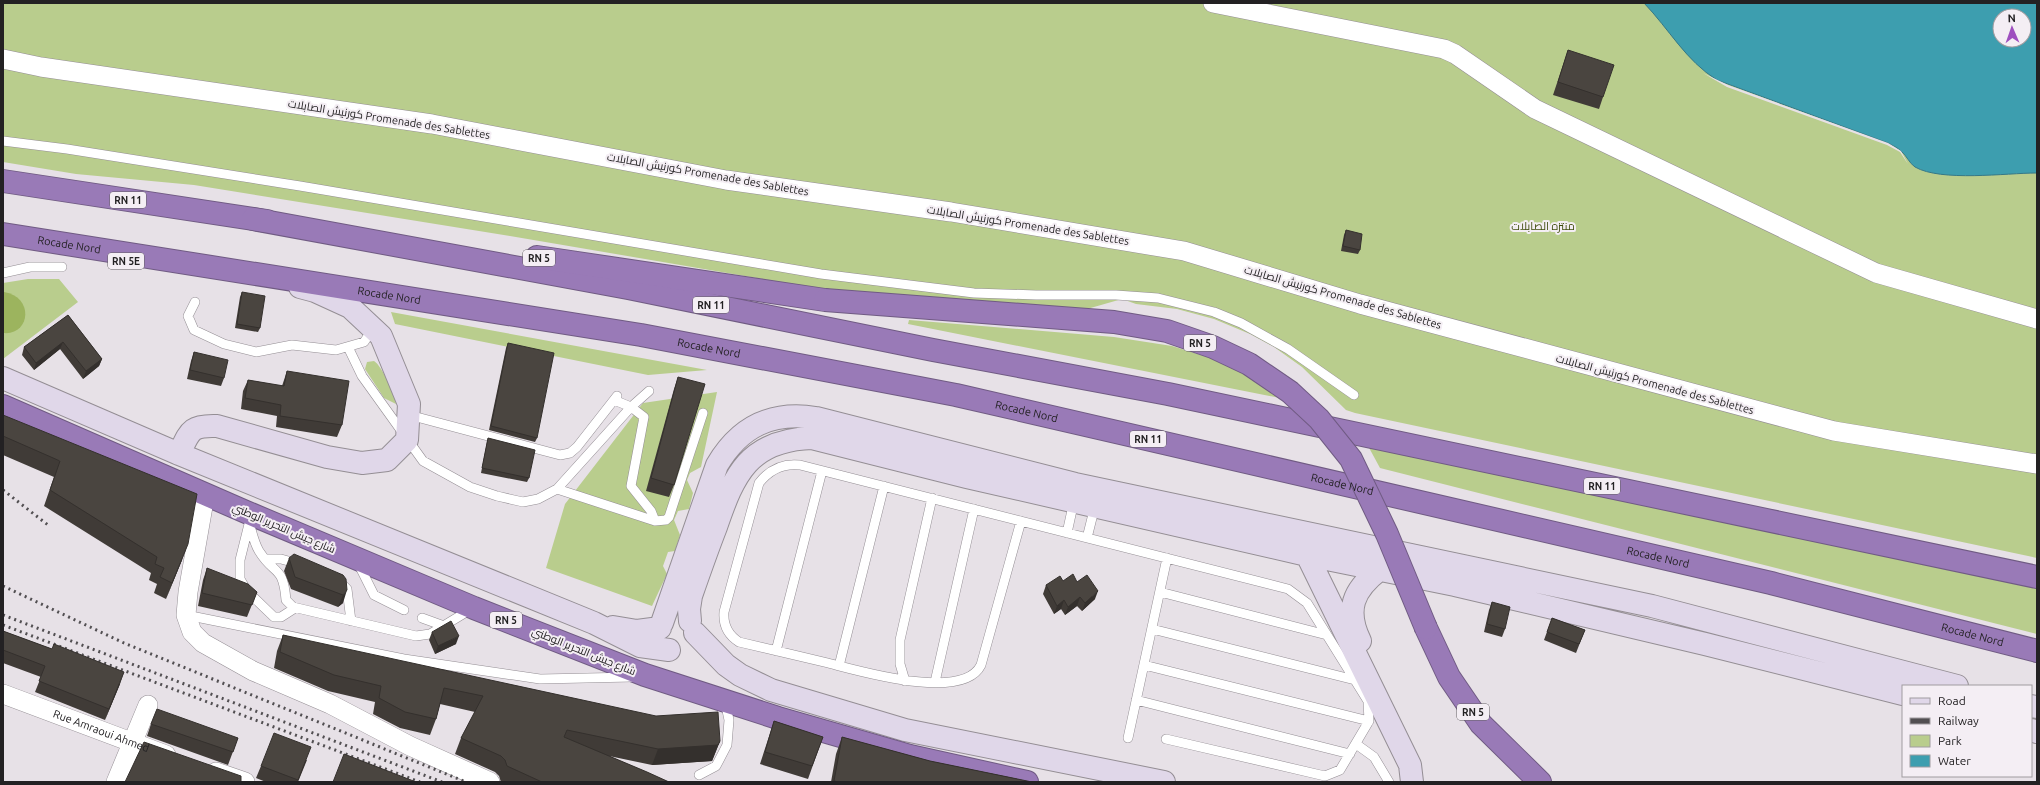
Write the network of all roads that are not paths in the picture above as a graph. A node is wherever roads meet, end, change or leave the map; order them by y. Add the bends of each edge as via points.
1 (1213, 3) edge
2 (3, 59) edge
3 (3, 141) edge
4 (3, 181) edge
5 (253, 219) junction
6 (3, 234) edge
7 (3, 248) edge
8 (62, 267) dead end
9 (3, 273) edge
10 (249, 273) junction
11 (195, 302) dead end
12 (2037, 319) edge
13 (373, 328) junction
14 (348, 347) junction
15 (3, 378) edge
16 (648, 391) dead end
17 (1354, 395) dead end
18 (3, 406) edge
19 (631, 407) junction
20 (703, 413) dead end
21 (409, 415) junction
22 (407, 440) junction
23 (179, 454) junction
24 (2037, 464) edge
25 (822, 471) junction
26 (884, 486) junction
27 (557, 489) junction
28 (206, 495) junction
29 (932, 498) junction
30 (1084, 504) junction
31 (974, 509) junction
32 (248, 517) junction
33 (654, 521) junction
34 (1021, 521) junction
35 (1067, 533) junction
36 (1088, 538) junction
37 (1307, 554) junction
38 (356, 558) junction
39 (1167, 558) junction
40 (266, 559) junction
41 (305, 567) edge
42 (1380, 570) junction
43 (2037, 576) edge
44 (332, 578) edge
45 (1160, 592) junction
46 (295, 608) junction
47 (474, 608) junction
48 (404, 610) dead end
49 (186, 615) junction
50 (422, 618) dead end
51 (351, 621) junction
52 (594, 623) junction
53 (661, 625) junction
54 (444, 626) junction
55 (693, 627) junction
56 (1152, 629) junction
57 (1327, 635) junction
58 (669, 650) junction
59 (776, 651) junction
60 (2037, 651) edge
61 (1144, 665) junction
62 (839, 666) junction
63 (645, 675) junction
64 (1355, 680) junction
65 (905, 681) junction
66 (935, 682) junction
67 (1953, 685) edge
68 (3, 694) edge
69 (1902, 694) edge
70 (725, 700) junction
71 (1136, 700) junction
72 (148, 705) dead end
73 (1369, 721) junction
74 (1128, 738) dead end
75 (1166, 739) dead end
76 (132, 743) junction
77 (1356, 744) junction
78 (1350, 754) junction
79 (699, 775) dead end
80 (116, 782) edge
81 (245, 782) edge
82 (490, 782) edge
83 (1027, 782) edge
84 (1164, 782) edge
85 (1389, 782) edge
86 (1412, 782) edge
87 (1425, 782) edge
88 (1540, 782) edge

1 - 12 street via 1444,49 1535,109 1876,273
2 - 24 street, كورنيش الصابلات Promenade des Sablettes via 41,67 432,124 726,180 951,212 1184,251 1360,304 1834,431
3 - 17 lane via 300,186 822,274 974,293 1158,298 1214,312 1241,322 1288,349
4 - 5 highway, RN 11
5 - 43 highway, RN 11 via 628,288 933,350 1168,394
5 - 88 highway, RN 5, bridge via 630,270 825,300 1114,322 1167,332 1213,347 1249,364 1290,392 1319,419 1351,459 1387,534 1449,677 1481,724
6 - 10 highway, Rocade Nord / RN 11
7 - 10 highway, RN 5E
8 - 9 lane via 30,268
10 - 13 street via 315,291 350,307
10 - 60 highway, Rocade Nord / RN 11 via 641,335 956,395 1771,583
11 - 14 lane via 188,316 194,330 224,344 256,352 292,345 336,350
13 - 14 lane via 364,342
13 - 21 street via 381,336 393,362 409,404
14 - 22 lane via 362,376
15 - 23 street
16 - 19 lane
18 - 28 highway, شارع جيش التحرير الوطني / RN 5
19 - 21 lane via 615,398 578,447 570,453 560,455
19 - 27 lane
19 - 33 lane via 642,414 644,420 631,486 651,511
20 - 33 lane via 669,517 662,521
21 - 22 street
22 - 23 street via 388,460 362,463 327,457 217,426 200,426 189,434
22 - 27 lane via 423,461 456,481 497,496 523,502 538,499
23 - 52 street
25 - 26 lane
25 - 59 lane
25 - 59 lane via 800,465 785,465 771,471 759,484 724,612 726,630 734,639
26 - 29 lane
26 - 62 lane
27 - 33 lane
28 - 32 highway, شارع جيش التحرير الوطني / RN 5
28 - 49 street
29 - 31 lane
29 - 65 lane via 900,640 900,664
30 - 35 lane
30 - 36 lane
30 - 37 street
30 - 55 street via 812,438 787,440 757,454 733,482 691,596 689,609
31 - 34 lane
31 - 66 lane
32 - 38 highway, شارع جيش التحرير الوطني / RN 5
32 - 40 lane via 258,549
32 - 46 lane via 239,571 243,586 274,617 281,617
34 - 35 lane
34 - 66 lane via 979,670 969,678
35 - 36 lane
36 - 39 lane
37 - 42 street
37 - 86 street via 1410,765
38 - 47 highway, شارع جيش التحرير الوطني / RN 5
38 - 48 lane via 374,595
39 - 45 lane
39 - 57 lane via 1288,589 1307,603
40 - 41 lane via 281,559
40 - 46 lane via 280,573 284,581 286,600
42 - 69 street via 1470,588
42 - 87 street via 1360,588 1353,604 1353,622
44 - 51 lane via 347,589
45 - 56 lane
45 - 57 lane
46 - 51 lane
47 - 54 lane
47 - 63 highway, شارع جيش التحرير الوطني / RN 5
49 - 63 lane via 404,659 540,679 623,678
49 - 82 street via 192,632 203,643 222,654
50 - 54 lane
51 - 54 lane via 416,636 430,634
52 - 53 street via 637,631
52 - 58 street via 640,646
53 - 55 street via 676,616 686,618
53 - 58 street via 659,638
53 - 67 street via 717,465 725,452 758,424 780,417 802,416 1075,484 1659,607
55 - 58 street via 695,640 687,650
55 - 84 street via 722,661 740,675 778,692 911,731
56 - 61 lane
56 - 64 lane
57 - 64 lane
59 - 62 lane
61 - 71 lane
61 - 73 lane
62 - 65 lane
63 - 70 highway, شارع جيش التحرير الوطني / RN 5
64 - 73 lane via 1368,700
65 - 66 lane
68 - 76 street, Rue Amraoui Ahmed
70 - 79 lane via 729,720 727,745 716,766
70 - 83 highway, شارع جيش التحرير الوطني / RN 5 via 910,756
71 - 74 lane
71 - 78 lane
72 - 76 street
73 - 77 lane
75 - 78 lane via 1326,776 1340,770
76 - 80 street
76 - 81 street, Rue Amraoui Ahmed
77 - 78 lane
77 - 85 lane via 1374,757

